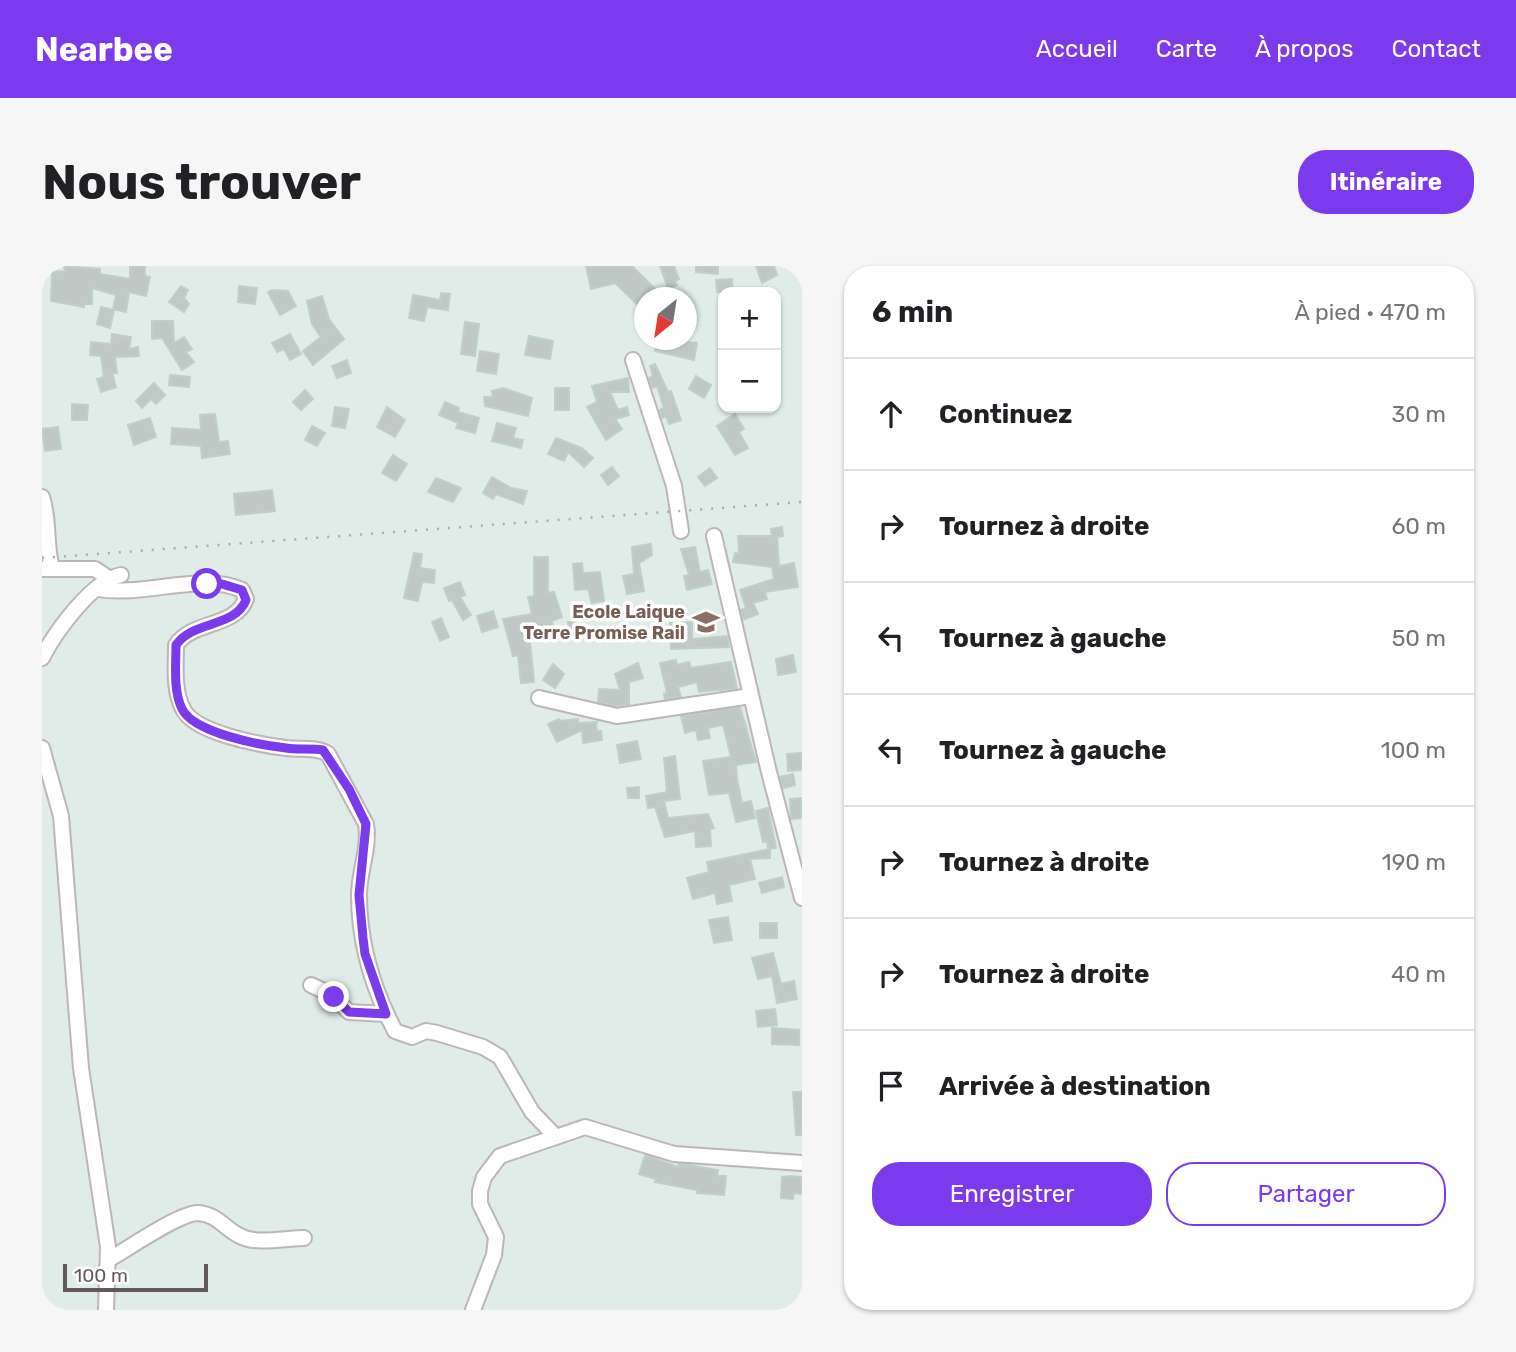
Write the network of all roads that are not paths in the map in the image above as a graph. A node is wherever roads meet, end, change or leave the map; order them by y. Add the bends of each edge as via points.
1 (633, 360) dead end
2 (42, 498) edge
3 (681, 531) dead end
4 (714, 536) dead end
5 (47, 568) edge
6 (109, 580) junction
7 (42, 658) edge
8 (751, 696) junction
9 (539, 698) dead end
10 (42, 748) edge
11 (802, 898) edge
12 (311, 985) dead end
13 (386, 1014) junction
14 (556, 1137) junction
15 (802, 1163) edge
16 (304, 1238) dead end
17 (108, 1260) junction
18 (106, 1310) edge
19 (473, 1310) edge

1 - 3 street via 674,486
2 - 5 street via 47,512
4 - 8 street
5 - 6 street via 95,569
6 - 7 street via 65,620
6 - 13 street via 127,592 222,584 242,590 246,600 236,614 191,629 176,645 181,706 195,723 244,740 320,749 328,754 366,824 359,895 363,938
8 - 9 street via 617,716
8 - 11 street
10 - 17 street via 61,816 81,1068
12 - 13 street via 330,994 349,1012
13 - 14 street via 403,1036 437,1033 500,1057 532,1112
14 - 15 street via 596,1128 674,1154
14 - 19 street via 500,1156 484,1177 480,1204 496,1237 495,1255
16 - 17 street via 248,1239 219,1220 196,1213
17 - 18 street

